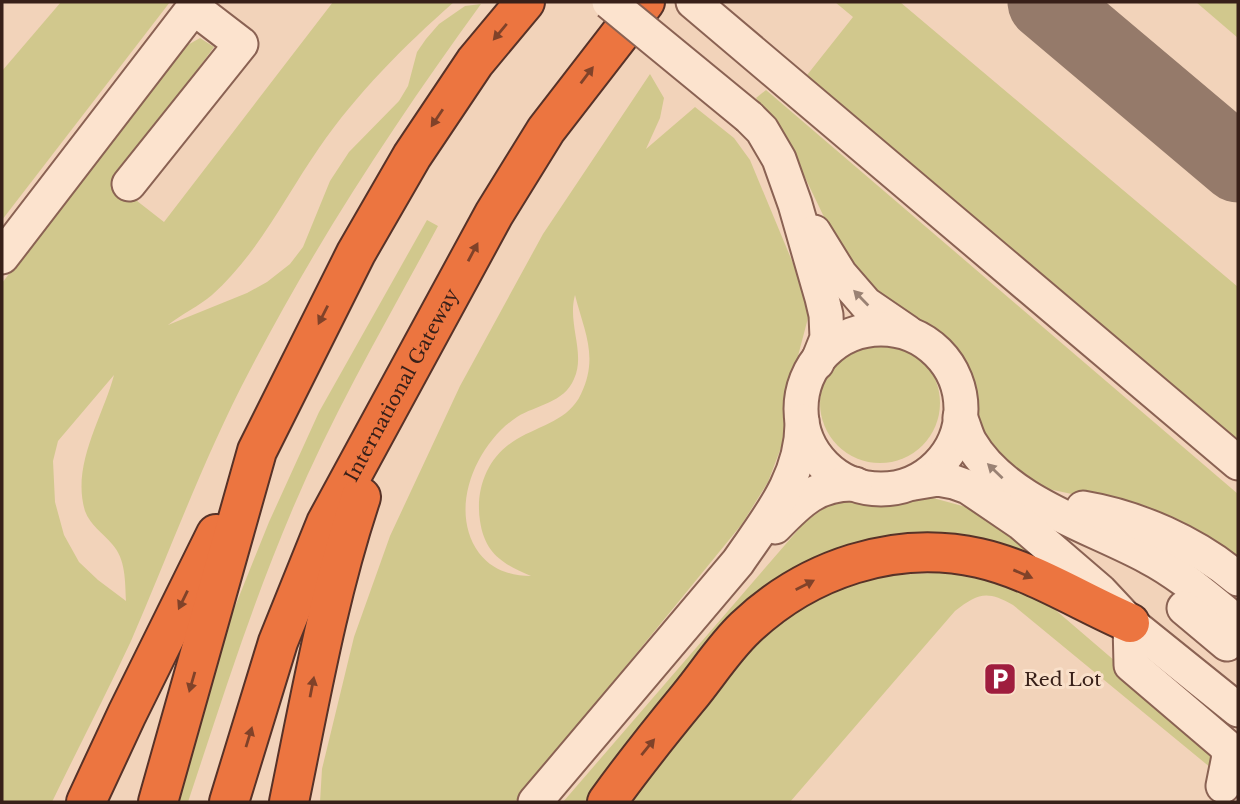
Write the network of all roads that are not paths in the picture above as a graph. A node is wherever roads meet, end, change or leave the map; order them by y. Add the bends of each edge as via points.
1 (525, 2) edge
2 (609, 2) edge
3 (645, 2) edge
4 (693, 2) edge
5 (196, 5) edge
6 (130, 184) dead end
7 (795, 204) junction
8 (2, 257) edge
9 (916, 338) junction
10 (817, 363) junction
11 (393, 398) junction
12 (960, 417) junction
13 (802, 421) junction
14 (257, 451) junction
15 (1238, 463) edge
16 (914, 483) junction
17 (855, 484) junction
18 (1032, 499) junction
19 (738, 562) junction
20 (1238, 579) edge
21 (1238, 603) edge
22 (1130, 631) junction
23 (1233, 634) edge
24 (1238, 686) edge
25 (1238, 710) edge
26 (1238, 735) edge
27 (1224, 790) edge
28 (86, 802) edge
29 (158, 802) edge
30 (229, 802) edge
31 (289, 802) edge
32 (535, 802) edge
33 (607, 802) edge

1 -> 14 highway via 475,62 412,156 356,253
2 - 7 street, bridge via 762,130
11 -> 3 highway, International Gateway via 494,214 546,130
4 - 15 street
5 - 6 street via 241,44
5 - 8 street
9 -> 7 street via 866,304 840,274
7 - 10 street via 826,315 827,338
9 - 10 street via 875,329 850,335 828,349
9 - 12 street via 943,358 956,379
10 - 13 street via 803,395
30 -> 11 highway, International Gateway via 278,642 321,535
31 -> 11 highway via 350,530
12 - 16 street via 950,452
18 -> 12 street via 984,460
13 - 17 street via 810,446 826,468
13 - 19 street via 801,449 790,482
14 -> 28 highway
14 -> 29 highway
16 - 17 street via 891,489
16 - 22 street via 946,480 968,487 1021,523 1084,576
17 - 19 street via 825,487 799,503
18 - 20 street via 1096,510 1176,539
18 - 21 street via 1171,552
18 - 23 street via 1150,558 1189,584
19 - 32 street
22 - 24 street via 1170,630
22 - 25 street
22 - 26 street via 1138,649
22 - 27 street via 1133,667 1226,746
33 -> 22 highway via 743,630 797,589 853,565 903,552 981,558 1035,579

